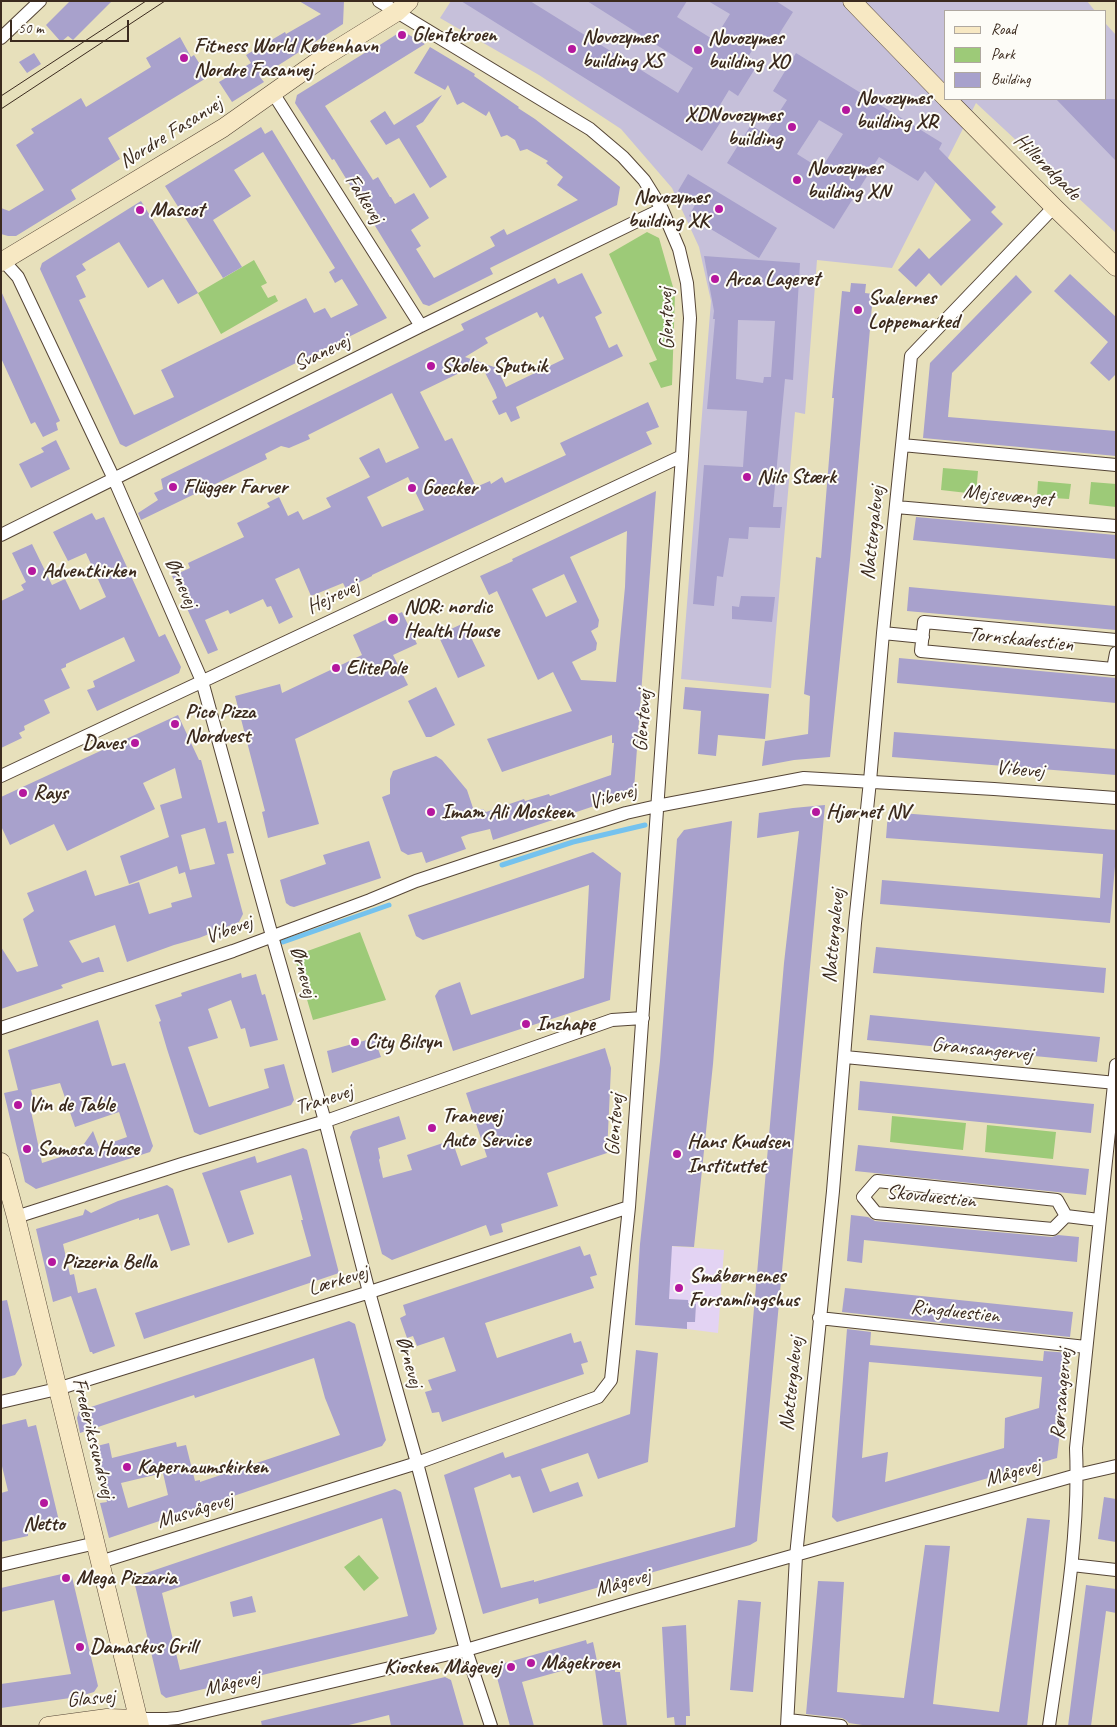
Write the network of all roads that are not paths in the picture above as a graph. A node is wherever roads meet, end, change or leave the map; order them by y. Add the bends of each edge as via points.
1 (40, 1) edge
2 (379, 1) edge
3 (852, 1) edge
4 (403, 7) edge
5 (1, 38) edge
6 (273, 93) junction
7 (944, 96) edge
8 (948, 100) edge
9 (1054, 207) junction
10 (662, 210) junction
11 (2, 260) edge
12 (1116, 267) edge
13 (421, 326) junction
14 (902, 445) junction
15 (682, 456) junction
16 (1116, 465) edge
17 (114, 479) junction
18 (896, 506) junction
19 (1116, 526) edge
20 (1, 535) edge
21 (883, 633) junction
22 (923, 637) junction
23 (1116, 648) edge
24 (202, 681) junction
25 (1, 776) edge
26 (870, 781) junction
27 (1116, 798) edge
28 (657, 806) junction
29 (272, 936) junction
30 (643, 1018) junction
31 (1, 1028) edge
32 (845, 1057) junction
33 (1116, 1065) edge
34 (1115, 1083) edge
35 (324, 1121) junction
36 (1, 1162) edge
37 (629, 1207) junction
38 (16, 1216) junction
39 (1066, 1216) junction
40 (1099, 1220) junction
41 (369, 1292) junction
42 (819, 1318) junction
43 (1086, 1347) junction
44 (57, 1389) junction
45 (1, 1402) edge
46 (417, 1463) junction
47 (1116, 1466) edge
48 (1077, 1475) junction
49 (96, 1542) junction
50 (796, 1556) junction
51 (100, 1562) junction
52 (1, 1564) edge
53 (1072, 1565) junction
54 (1116, 1570) edge
55 (466, 1650) junction
56 (139, 1722) edge
57 (788, 1723) edge
58 (48, 1726) edge
59 (491, 1726) edge
60 (841, 1726) edge
61 (1049, 1726) edge

1 - 5 street
2 - 4 street, Glentevej
3 - 7 street, Hillerødgade
4 - 6 street, Nordre Fasanvej
4 - 10 street, Glentevej via 590,129 624,157 644,180
6 - 11 street, Nordre Fasanvej via 223,128
6 - 13 street, Falkevej
8 - 9 street, Hillerødgade
9 - 12 street, Hillerødgade
9 - 14 street, Nattergalevej via 911,356
10 - 13 street, Svanevej
10 - 15 street, Glentevej via 679,249 687,283 690,318
11 - 17 street, Ørnevej via 18,277
13 - 17 street, Svanevej
14 - 16 street, Mejsevænget
14 - 18 street, Nattergalevej
15 - 24 street, Hejrevej
15 - 28 street, Glentevej
17 - 20 street, Svanevej
17 - 24 street, Ørnevej
18 - 19 street, Mejsevænget
18 - 21 street, Nattergalevej
21 - 22 street
21 - 26 street, Nattergalevej
22 - 23 street, Tornskadestien via 924,622
22 - 23 street, Tornskadestien via 921,651 1114,669
24 - 25 street, Hejrevej
24 - 29 street, Ørnevej
26 - 27 street, Vibevej
26 - 28 street, Vibevej via 804,778
26 - 32 street, Nattergalevej
28 - 29 street, Vibevej via 463,865
28 - 30 street, Glentevej
29 - 31 street, Vibevej
29 - 35 street, Ørnevej
30 - 35 street, Tranevej via 612,1020
30 - 37 street, Glentevej
32 - 34 street, Gransangervej
32 - 42 street, Nattergalevej
33 - 34 street, Rørsangervej
34 - 40 street, Rørsangervej
35 - 38 street, Tranevej
35 - 41 street, Ørnevej
36 - 38 street, Frederikssundsvej
37 - 41 street, Lærkevej
37 - 46 street, Glentevej via 611,1380 598,1397
38 - 44 street, Frederikssundsvej
39 - 39 street, Skovduestien via 1057,1200 877,1181 863,1198 876,1213 1053,1229
39 - 40 street
40 - 43 street, Rørsangervej
41 - 44 street, Lærkevej
41 - 46 street, Ørnevej
42 - 43 street, Ringduestien
42 - 50 street, Nattergalevej
43 - 48 street, Rørsangervej via 1076,1448
44 - 45 street, Lærkevej
44 - 49 street, Frederikssundsvej
46 - 51 street, Musvågevej
46 - 55 street, Ørnevej
47 - 48 street, Mågevej
48 - 50 street, Mågevej
48 - 53 street, Rørsangervej
49 - 51 street, Frederikssundsvej
49 - 52 street
50 - 55 street, Mågevej
50 - 57 street, Nattergalevej
51 - 56 street, Frederikssundsvej
53 - 54 street
53 - 61 street, Rørsangervej
55 - 56 street, Mågevej via 178,1718
55 - 59 street, Ørnevej
56 - 58 street, Glasvej via 108,1718
57 - 60 street

